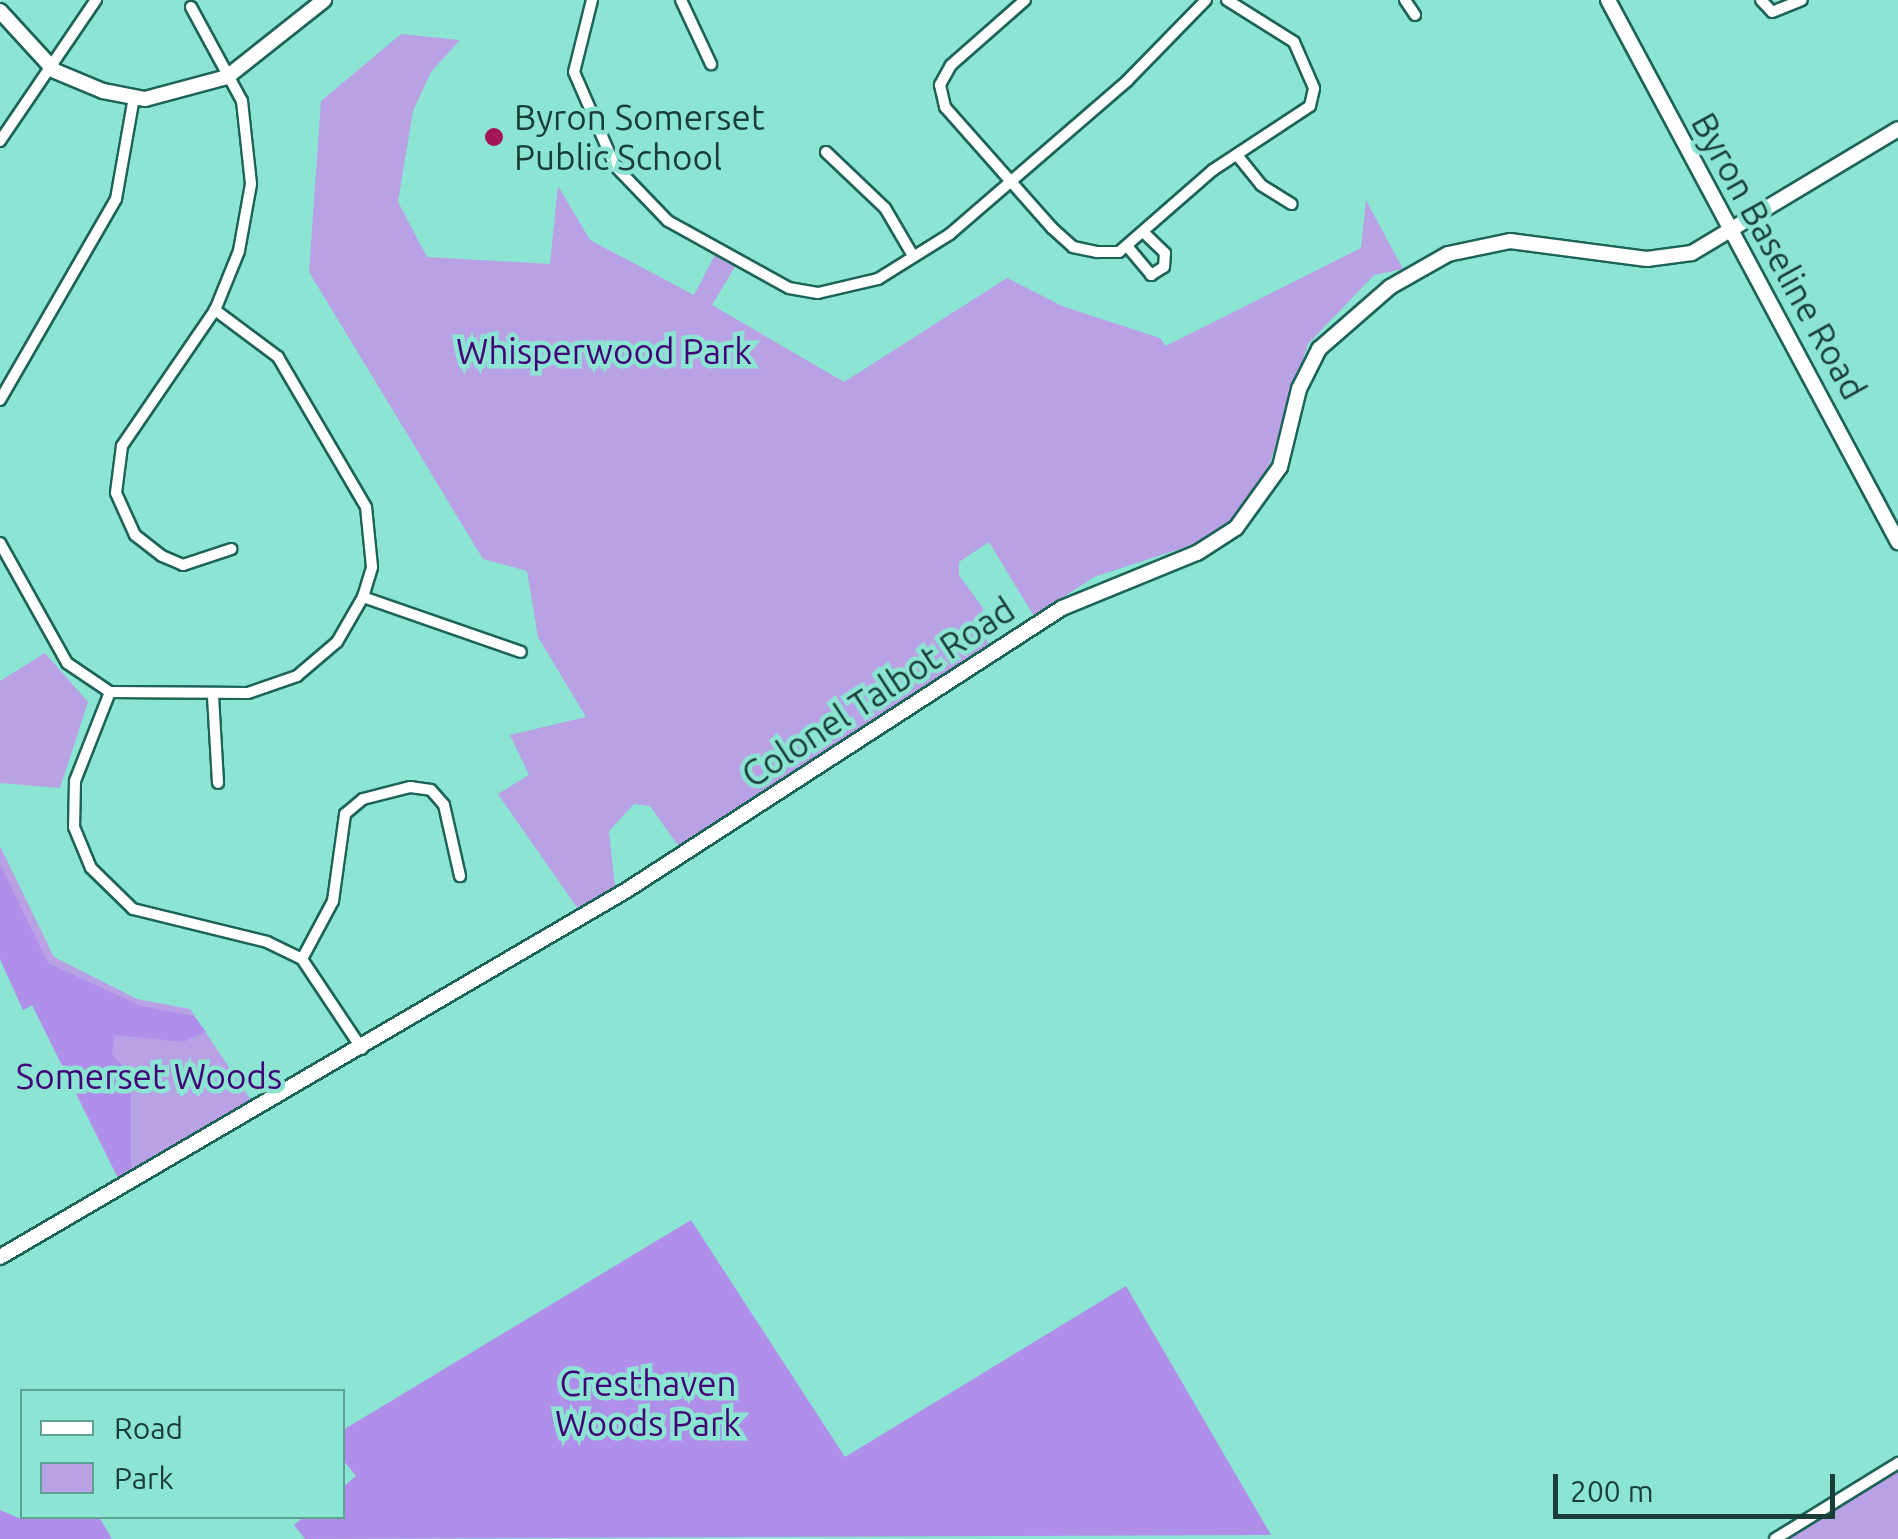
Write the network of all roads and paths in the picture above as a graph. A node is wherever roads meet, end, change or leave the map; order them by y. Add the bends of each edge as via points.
1 (96, 0) edge
2 (592, 0) edge
3 (681, 0) edge
4 (1025, 0) edge
5 (1206, 0) edge
6 (1227, 0) edge
7 (1405, 0) edge
8 (1608, 0) edge
9 (1762, 0) edge
10 (1802, 0) edge
11 (317, 2) edge
12 (191, 7) dead end
13 (0, 11) edge
14 (1415, 15) dead end
15 (711, 64) dead end
16 (51, 68) junction
17 (228, 77) junction
18 (134, 97) junction
19 (1898, 128) edge
20 (0, 141) edge
21 (826, 152) dead end
22 (1237, 155) junction
23 (1012, 181) junction
24 (1292, 204) dead end
25 (1730, 230) junction
26 (1144, 232) junction
27 (1127, 246) junction
28 (912, 256) junction
29 (215, 310) junction
30 (0, 400) edge
31 (1898, 542) edge
32 (0, 543) edge
33 (231, 548) dead end
34 (364, 597) junction
35 (521, 652) dead end
36 (110, 692) junction
37 (213, 696) junction
38 (218, 783) dead end
39 (460, 876) dead end
40 (302, 959) junction
41 (362, 1049) junction
42 (0, 1256) edge
43 (1898, 1463) edge
44 (1775, 1539) edge

1 - 16 street
2 - 28 street via 575,47 582,103 615,166 668,222 789,288 818,293 878,279
3 - 15 street
4 - 23 street via 951,65 940,85 945,107
5 - 23 street via 1127,81
6 - 22 street via 1294,42 1314,88 1303,114
7 - 14 street
8 - 25 main road, Byron Baseline Road
9 - 10 street via 1772,12
11 - 17 main road
12 - 17 street
13 - 16 main road
16 - 18 main road via 103,92
16 - 20 street
17 - 18 main road
17 - 29 street via 250,136 251,184 239,251
18 - 30 street via 116,199
19 - 25 main road, Colonel Talbot Road
21 - 28 street via 885,208
22 - 24 street via 1261,184
22 - 26 street
23 - 27 street via 1073,247 1108,252
23 - 28 street
25 - 31 main road, Byron Baseline Road
25 - 41 main road, Colonel Talbot Road via 1692,253 1646,260 1510,241 1448,254 1390,286 1319,349 1300,389 1280,466 1236,528 1197,553 1062,608 627,890
26 - 27 street
26 - 27 street via 1165,253 1164,266 1151,275
29 - 33 street via 122,446 116,493 135,535 162,556 182,565
29 - 34 street via 278,357 366,507 372,538
32 - 36 street via 67,663
34 - 35 street
34 - 37 street via 349,628 318,663 268,688
36 - 37 street
36 - 40 street via 75,781 74,827 91,868 133,909 268,942
37 - 38 street
39 - 40 street via 444,804 431,790 410,787 363,799 344,814 333,900
40 - 41 street
41 - 42 main road, Colonel Talbot Road
43 - 44 street

